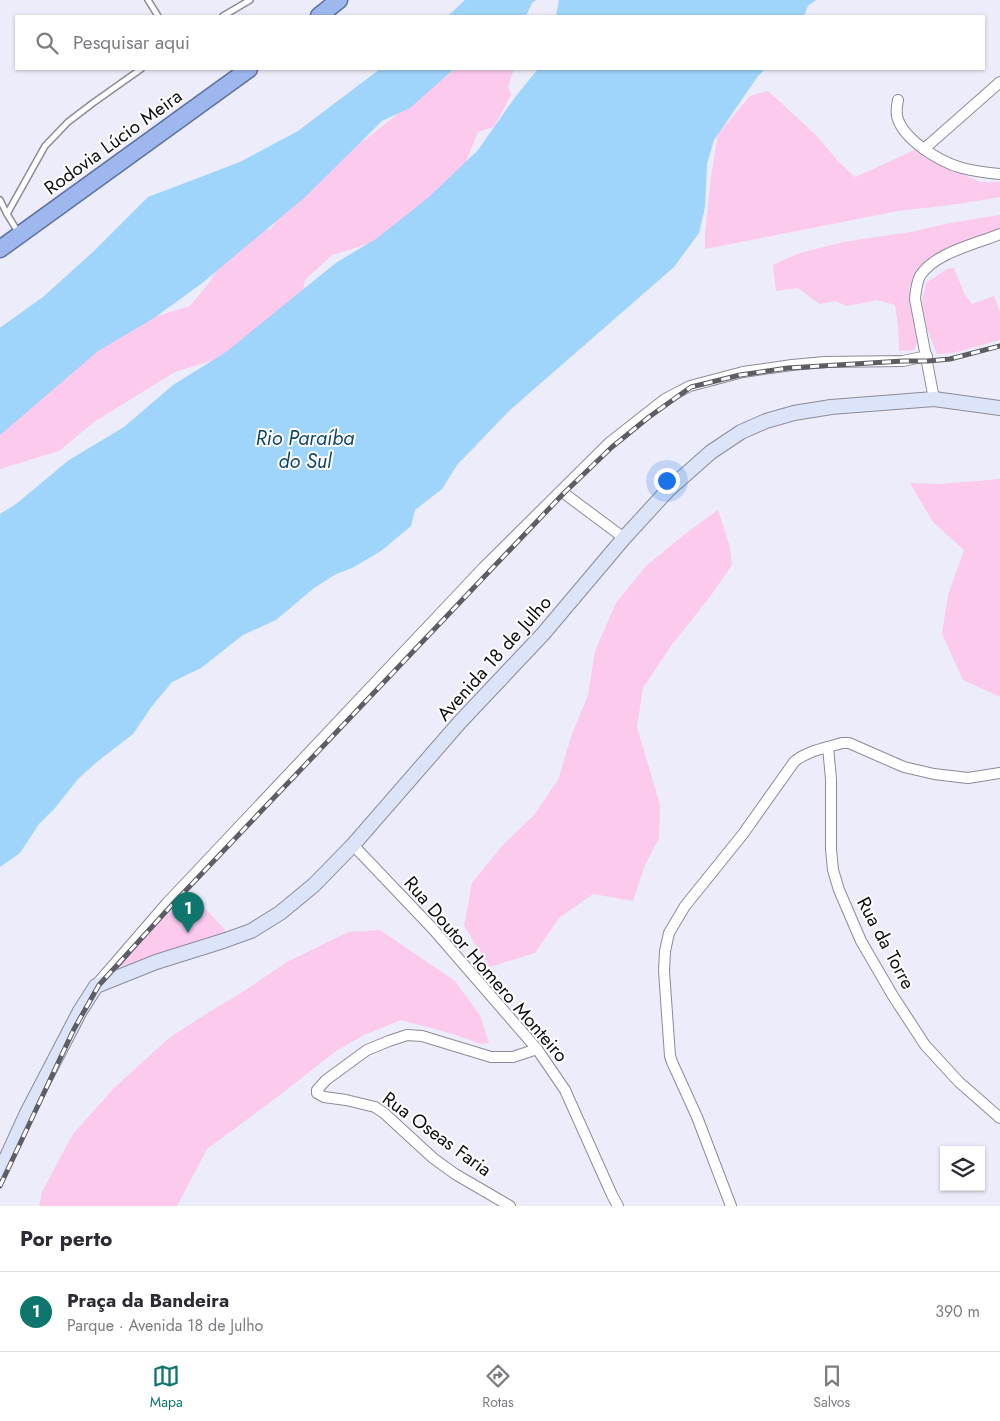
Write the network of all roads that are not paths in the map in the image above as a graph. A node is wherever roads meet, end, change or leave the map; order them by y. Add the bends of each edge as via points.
1 (148, 0) edge
2 (250, 0) edge
3 (340, 0) edge
4 (157, 15) edge
5 (225, 15) edge
6 (320, 15) edge
7 (140, 70) edge
8 (248, 70) edge
9 (1000, 82) edge
10 (898, 100) dead end
11 (924, 149) junction
12 (1000, 174) edge
13 (0, 200) edge
14 (7, 214) junction
15 (20, 234) junction
16 (1000, 234) edge
17 (0, 249) edge
18 (927, 356) junction
19 (934, 399) junction
20 (1000, 408) edge
21 (561, 491) junction
22 (624, 538) junction
23 (828, 748) junction
24 (1000, 773) edge
25 (352, 845) junction
26 (96, 986) junction
27 (537, 1049) junction
28 (1000, 1118) edge
29 (0, 1172) edge
30 (510, 1206) edge
31 (618, 1206) edge
32 (731, 1206) edge

1 - 4 lane
2 - 5 lane
3 - 6 highway
7 - 14 lane via 68,122 45,146
8 - 15 highway, Rodovia Lúcio Meira
9 - 11 street
10 - 11 street via 896,109 900,124
11 - 12 street via 962,168
13 - 14 lane
14 - 15 lane
15 - 17 highway, Rodovia Lúcio Meira
16 - 18 street via 935,261 920,277 915,300
18 - 19 street
18 - 21 street via 903,361 792,365 743,372 690,386 665,399 609,443
19 - 20 main road, Avenida 18 de Julho
19 - 22 main road, Avenida 18 de Julho via 794,413 741,432 711,452 668,490
21 - 22 street
21 - 26 street via 174,896
22 - 25 main road, Avenida 18 de Julho via 543,634
23 - 24 street via 849,743 904,767 934,774 968,778
23 - 28 street, Rua da Torre via 833,870 838,890 861,941 925,1045 958,1082
23 - 32 street via 806,754 794,762 743,834 685,906 669,934 665,951 670,1056
25 - 26 main road, Avenida 18 de Julho via 314,885 280,914 251,931 156,962
25 - 27 street, Rua Doutor Homero Monteiro via 433,929
26 - 29 main road via 30,1106
27 - 30 street, Rua Oseas Faria via 513,1057 491,1056 422,1036 407,1035 367,1050 317,1090 317,1094 324,1097 346,1100 384,1113 433,1158
27 - 31 street, Rua Doutor Homero Monteiro via 566,1090

